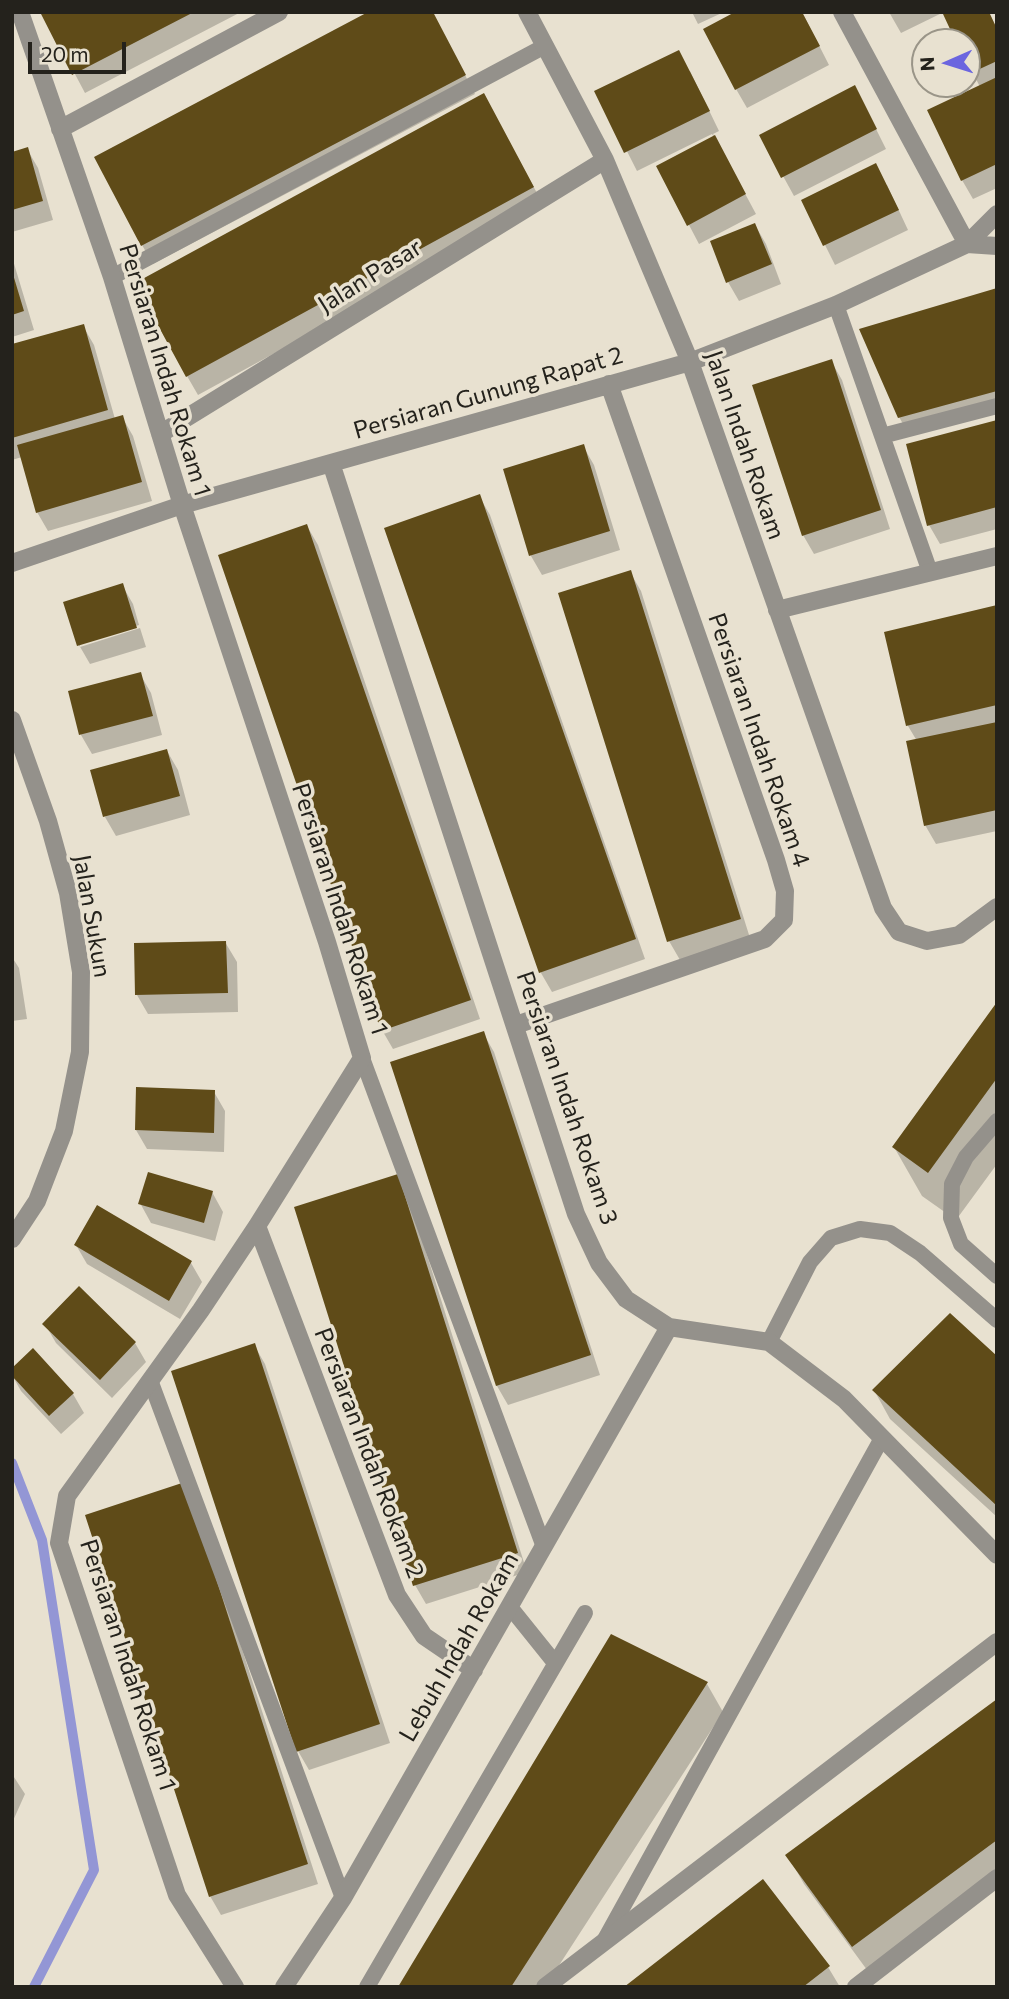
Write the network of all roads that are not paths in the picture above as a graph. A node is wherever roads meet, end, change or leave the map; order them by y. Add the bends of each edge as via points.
1 (20, 12) edge
2 (279, 12) edge
3 (527, 12) edge
4 (842, 12) edge
5 (545, 46) junction
6 (60, 129) junction
7 (605, 160) junction
8 (997, 214) edge
9 (967, 244) junction
10 (997, 246) edge
11 (112, 277) junction
12 (836, 305) junction
13 (690, 362) junction
14 (609, 384) junction
15 (997, 406) edge
16 (160, 433) junction
17 (883, 436) junction
18 (331, 463) junction
19 (182, 505) junction
20 (997, 556) edge
21 (12, 563) edge
22 (930, 572) junction
23 (777, 610) junction
24 (12, 720) edge
25 (997, 907) edge
26 (516, 1025) junction
27 (362, 1058) junction
28 (997, 1121) edge
29 (257, 1226) junction
30 (12, 1238) edge
31 (997, 1276) edge
32 (997, 1320) edge
33 (669, 1327) junction
34 (769, 1342) junction
35 (150, 1380) junction
36 (882, 1438) junction
37 (544, 1547) junction
38 (997, 1555) edge
39 (510, 1607) junction
40 (585, 1613) dead end
41 (997, 1642) edge
42 (555, 1663) junction
43 (474, 1670) junction
44 (997, 1878) edge
45 (343, 1898) junction
46 (603, 1942) junction
47 (235, 1987) edge
48 (284, 1987) edge
49 (367, 1987) edge
50 (545, 1987) edge
51 (856, 1987) edge

1 - 6 street, Persiaran Indah Rokam 1
2 - 6 street
3 - 5 street, Jalan Indah Rokam
4 - 9 street
5 - 7 street, Jalan Indah Rokam
5 - 11 lane
6 - 11 street, Persiaran Indah Rokam 1
7 - 13 street, Jalan Indah Rokam
7 - 16 street, Jalan Pasar
8 - 9 street, Persiaran Gunung Rapat 2
9 - 10 street, Persiaran Gunung Rapat 2
9 - 12 street, Persiaran Gunung Rapat 2
11 - 16 street, Persiaran Indah Rokam 1
12 - 13 street, Persiaran Gunung Rapat 2
12 - 17 lane
13 - 14 street, Persiaran Gunung Rapat 2
13 - 23 street, Jalan Indah Rokam
14 - 18 street, Persiaran Gunung Rapat 2
14 - 26 street, Persiaran Indah Rokam 4 via 776,860 785,891 784,920 765,939
15 - 17 lane
16 - 19 street, Persiaran Indah Rokam 1
17 - 22 lane
18 - 19 street, Persiaran Gunung Rapat 2
18 - 26 street, Persiaran Indah Rokam 3
19 - 21 street, Persiaran Gunung Rapat 2
19 - 27 street, Persiaran Indah Rokam 1
20 - 22 street
22 - 23 street
23 - 25 street, Jalan Indah Rokam via 883,908 899,932 928,941 959,935
24 - 30 street, Jalan Sukun via 68,893 81,972 80,1052 64,1131 37,1201
26 - 33 street, Persiaran Indah Rokam 3 via 576,1214 599,1262 626,1299
27 - 29 street, Persiaran Indah Rokam 1
27 - 37 lane
28 - 31 lane via 966,1157 952,1184 951,1218 961,1244
29 - 35 street, Persiaran Indah Rokam 1
29 - 43 street, Persiaran Indah Rokam 2 via 397,1595 424,1636
32 - 34 lane via 890,1233 860,1229 831,1238 810,1262
33 - 34 street, Persiaran Indah Rokam 3
33 - 37 street, Lebuh Indah Rokam
34 - 36 street, Persiaran Indah Rokam 3 via 844,1399
35 - 45 lane
35 - 47 street, Persiaran Indah Rokam 1 via 67,1496 59,1542 177,1895
36 - 38 street, Persiaran Indah Rokam 3
36 - 46 lane
37 - 39 street, Lebuh Indah Rokam
39 - 42 lane
39 - 43 street, Lebuh Indah Rokam
40 - 42 lane
41 - 46 street
42 - 49 lane
43 - 45 street, Lebuh Indah Rokam
44 - 51 street
45 - 48 street, Lebuh Indah Rokam
46 - 50 street

